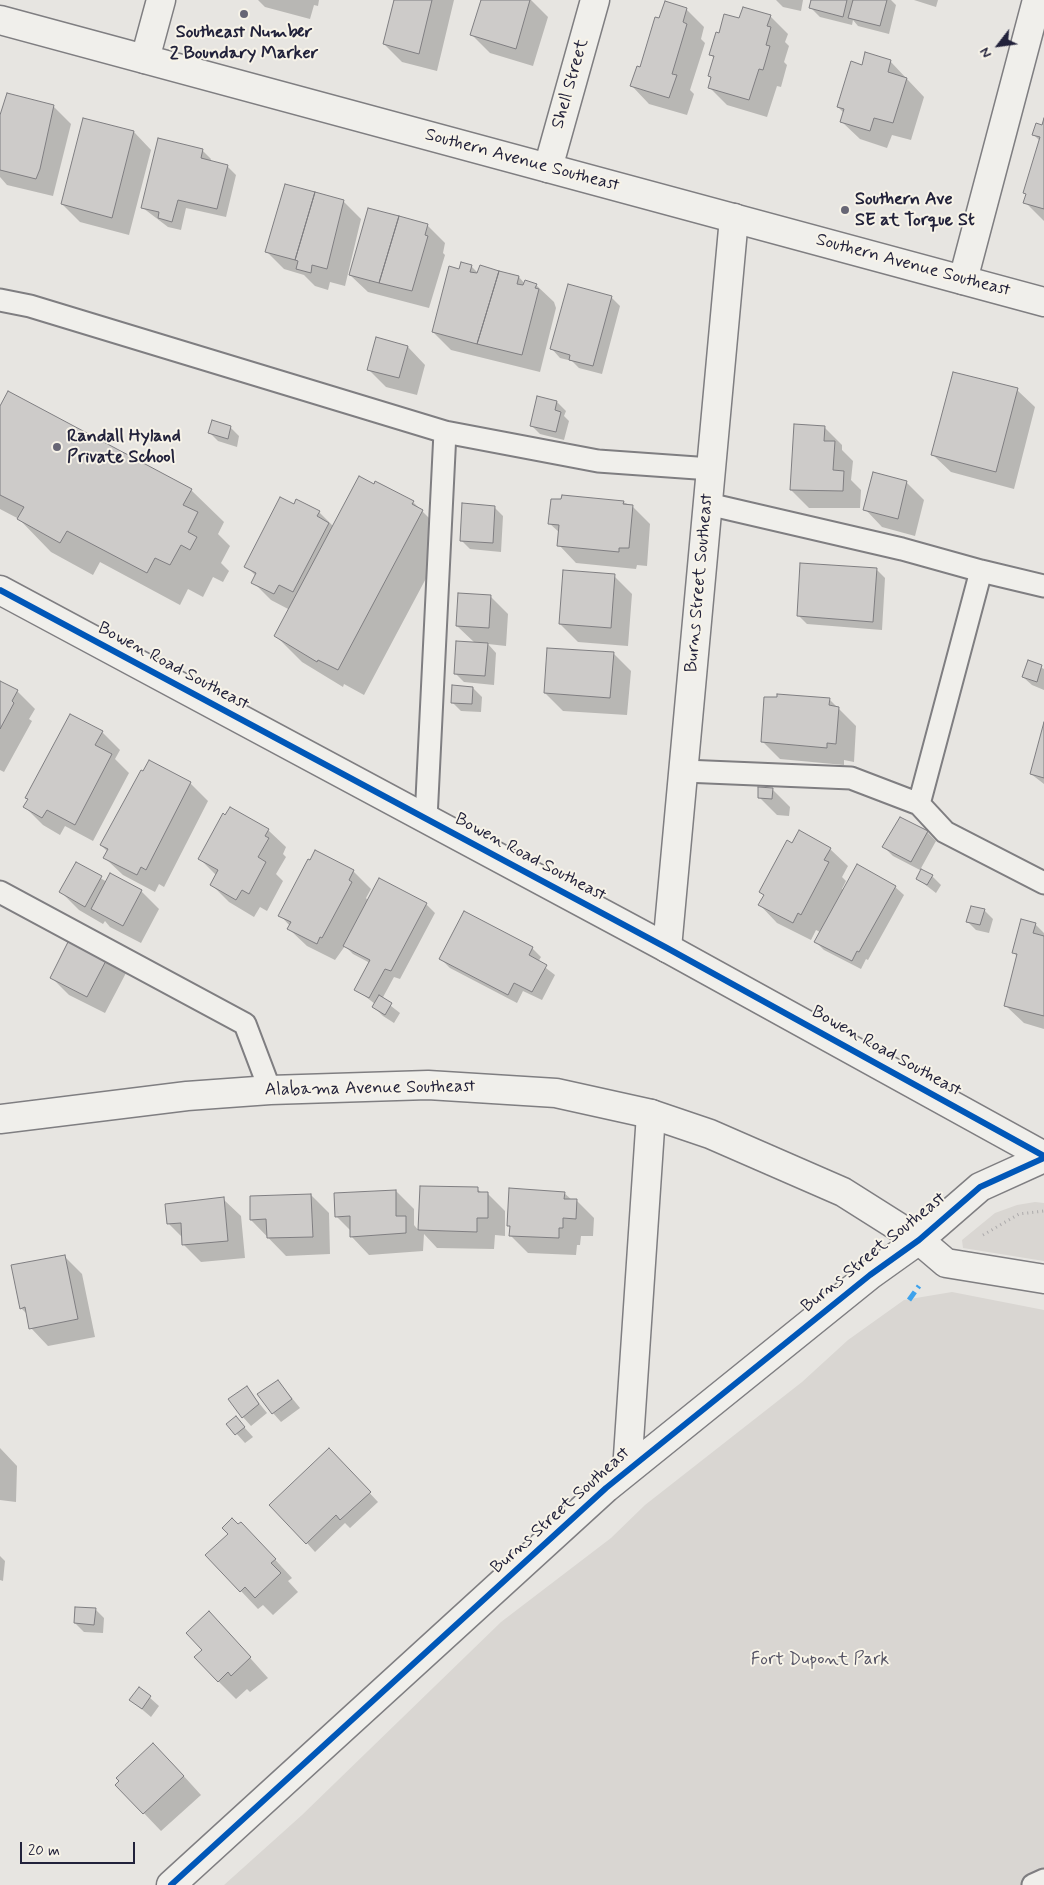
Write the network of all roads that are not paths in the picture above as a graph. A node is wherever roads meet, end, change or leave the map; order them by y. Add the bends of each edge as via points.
1 (161, 0) edge
2 (595, 0) edge
3 (1037, 0) edge
4 (0, 20) edge
5 (145, 59) junction
6 (548, 168) junction
7 (734, 218) junction
8 (963, 280) junction
9 (0, 300) edge
10 (1044, 302) edge
11 (445, 432) junction
12 (711, 469) junction
13 (708, 504) junction
14 (981, 572) junction
15 (1044, 586) edge
16 (6, 599) edge
17 (684, 771) junction
18 (919, 804) junction
19 (426, 819) junction
20 (1044, 883) edge
21 (0, 892) edge
22 (667, 948) junction
23 (270, 1090) junction
24 (650, 1114) junction
25 (0, 1119) edge
26 (1044, 1157) edge
27 (919, 1240) junction
28 (1044, 1279) edge
29 (627, 1471) junction
30 (1044, 1880) edge
31 (171, 1885) edge
32 (1033, 1885) edge

1 - 5 street
2 - 6 street, Shell Street
3 - 8 street
4 - 5 street, Southern Avenue Southeast
5 - 6 street, Southern Avenue Southeast
6 - 7 street, Southern Avenue Southeast
7 - 8 street, Southern Avenue Southeast
7 - 12 street, Burns Street Southeast
8 - 10 street, Southern Avenue Southeast
9 - 11 lane via 40,309
11 - 12 lane via 598,461
11 - 19 lane
12 - 13 street, Burns Street Southeast
13 - 14 lane via 902,549
13 - 17 street, Burns Street Southeast
14 - 15 lane
14 - 18 lane
16 - 19 street, Bowen Road Southeast
17 - 18 lane via 851,778
17 - 22 street, Burns Street Southeast
18 - 20 lane via 945,832
19 - 22 street, Bowen Road Southeast
21 - 23 lane via 245,1024
22 - 26 street, Bowen Road Southeast
23 - 24 street, Alabama Avenue Southeast via 428,1085 524,1089
23 - 25 street, Alabama Avenue Southeast via 187,1096
24 - 27 street, Alabama Avenue Southeast via 710,1134 843,1192
24 - 29 street, Burns Street Southeast
26 - 27 street, Burns Street Southeast via 980,1187
27 - 28 street, Alabama Avenue Southeast via 946,1263
27 - 29 street, Burns Street Southeast via 870,1275
29 - 31 street, Burns Street Southeast
30 - 32 lane

